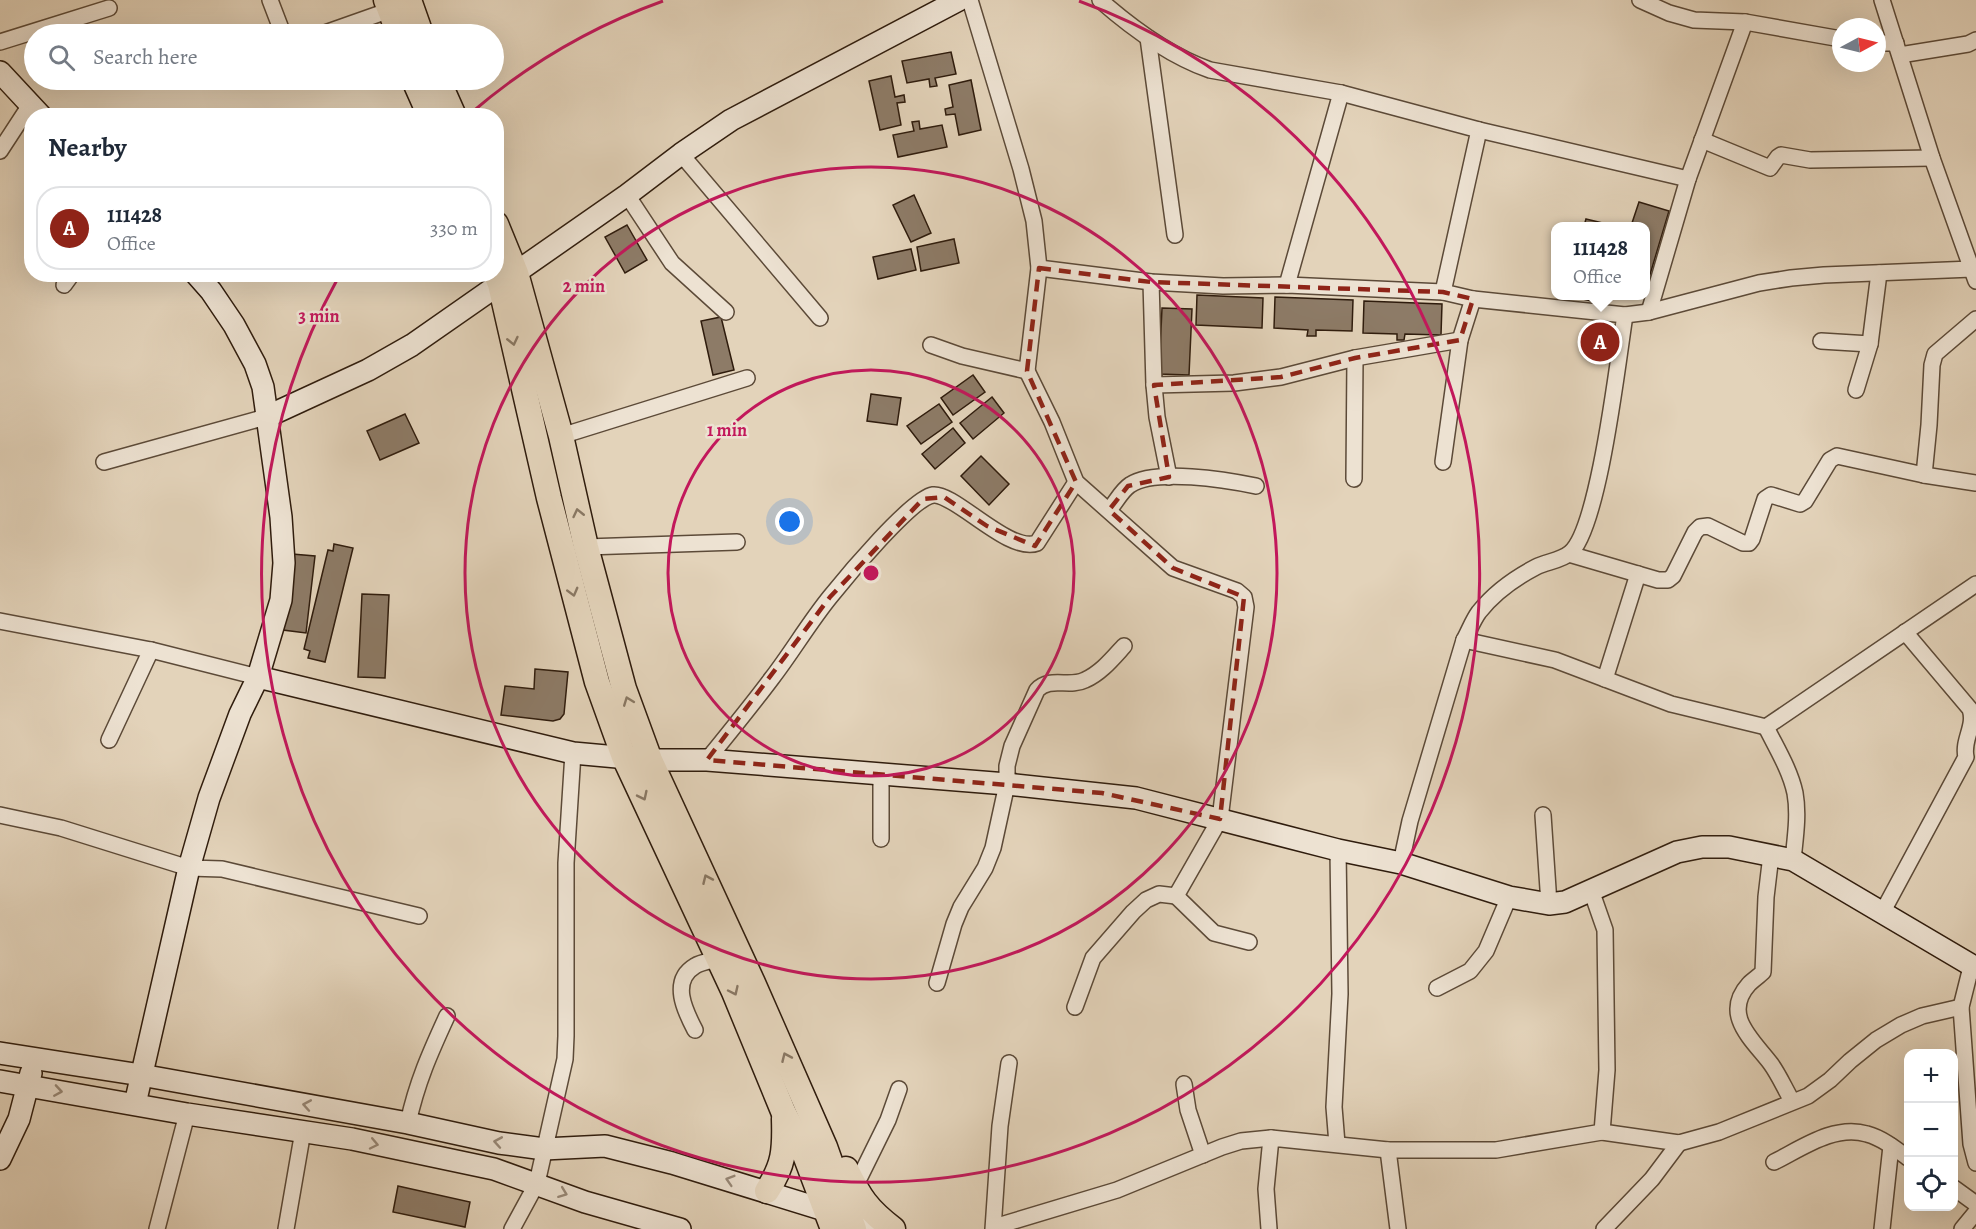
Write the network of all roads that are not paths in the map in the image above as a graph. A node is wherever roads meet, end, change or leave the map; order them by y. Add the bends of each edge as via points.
1 (270, 0) edge
2 (959, 0) edge
3 (970, 0) edge
4 (1100, 0) edge
5 (1640, 0) edge
6 (1882, 0) edge
7 (395, 3) edge
8 (1672, 7) edge
9 (109, 8) dead end
10 (1745, 22) junction
11 (58, 24) edge
12 (279, 24) edge
13 (346, 24) edge
14 (398, 24) edge
15 (413, 24) edge
16 (24, 35) edge
17 (1832, 37) edge
18 (1148, 38) junction
19 (1976, 40) edge
20 (0, 42) edge
21 (1886, 46) edge
22 (1898, 49) junction
23 (0, 72) edge
24 (418, 90) edge
25 (442, 90) edge
26 (1341, 93) junction
27 (33, 108) edge
28 (426, 108) edge
29 (450, 108) edge
30 (24, 123) edge
31 (1479, 130) junction
32 (1702, 140) junction
33 (0, 151) edge
34 (681, 154) junction
35 (1932, 158) junction
36 (1688, 179) junction
37 (627, 195) junction
38 (1175, 235) dead end
39 (1039, 268) junction
40 (1879, 273) junction
41 (1974, 275) edge
42 (504, 277) edge
43 (203, 282) edge
44 (497, 282) edge
45 (1151, 282) junction
46 (1287, 285) junction
47 (1443, 292) junction
48 (1473, 299) junction
49 (726, 312) dead end
50 (1649, 312) junction
51 (1625, 315) junction
52 (820, 318) dead end
53 (1976, 320) edge
54 (1460, 340) junction
55 (1821, 341) dead end
56 (1870, 344) junction
57 (931, 345) dead end
58 (1355, 357) junction
59 (1027, 371) junction
60 (747, 378) dead end
61 (1154, 385) junction
62 (1856, 390) dead end
63 (266, 417) junction
64 (561, 436) junction
65 (104, 462) dead end
66 (1443, 462) dead end
67 (1924, 475) junction
68 (1169, 477) junction
69 (1354, 479) dead end
70 (1076, 483) junction
71 (1976, 483) edge
72 (1256, 486) dead end
73 (1109, 510) junction
74 (737, 542) dead end
75 (586, 548) junction
76 (1569, 554) junction
77 (1638, 574) junction
78 (1976, 584) edge
79 (0, 621) edge
80 (1905, 632) junction
81 (1464, 640) junction
82 (1124, 646) dead end
83 (151, 650) junction
84 (258, 676) junction
85 (1605, 679) junction
86 (1766, 727) junction
87 (109, 740) dead end
88 (573, 753) junction
89 (624, 757) junction
90 (651, 760) junction
91 (707, 760) junction
92 (1971, 760) edge
93 (881, 774) junction
94 (1007, 784) junction
95 (0, 815) edge
96 (1543, 815) dead end
97 (1220, 819) junction
98 (881, 839) dead end
99 (1338, 850) junction
100 (1771, 855) junction
101 (1793, 860) junction
102 (1401, 863) junction
103 (189, 868) junction
104 (1591, 890) junction
105 (1176, 896) junction
106 (1509, 897) junction
107 (1549, 904) junction
108 (1882, 914) junction
109 (419, 916) dead end
110 (1248, 942) dead end
111 (718, 959) junction
112 (1973, 967) edge
113 (937, 983) dead end
114 (1437, 988) dead end
115 (1075, 1007) dead end
116 (1961, 1007) junction
117 (447, 1016) dead end
118 (695, 1030) dead end
119 (0, 1053) edge
120 (34, 1058) junction
121 (1009, 1063) dead end
122 (141, 1075) junction
123 (0, 1081) edge
124 (1184, 1084) dead end
125 (28, 1086) junction
126 (899, 1089) dead end
127 (1792, 1101) junction
128 (135, 1104) junction
129 (794, 1106) junction
130 (187, 1114) junction
131 (408, 1123) junction
132 (303, 1131) junction
133 (1602, 1132) junction
134 (1271, 1138) junction
135 (1679, 1143) junction
136 (1337, 1144) junction
137 (1891, 1146) junction
138 (544, 1149) junction
139 (1388, 1150) junction
140 (1203, 1155) junction
141 (1907, 1157) edge
142 (0, 1160) edge
143 (1774, 1162) dead end
144 (1976, 1162) edge
145 (537, 1183) junction
146 (855, 1187) junction
147 (767, 1191) junction
148 (1958, 1191) edge
149 (1976, 1204) edge
150 (1976, 1212) edge
151 (841, 1221) edge
152 (993, 1228) edge
153 (157, 1229) edge
154 (286, 1229) edge
155 (512, 1229) edge
156 (680, 1229) edge
157 (886, 1229) edge
158 (893, 1229) edge
159 (1269, 1229) edge
160 (1398, 1229) edge
161 (1604, 1229) edge
162 (1882, 1229) edge
163 (1962, 1229) edge

1 - 12 street
2 - 34 street via 731,120
3 - 39 street via 1034,221
4 - 18 street
5 - 8 street
6 - 22 street
7 - 13 street
7 - 14 main road
7 - 15 main road
8 - 10 street via 1694,20
9 - 11 street
10 - 17 street
10 - 32 street
16 - 20 street
18 - 26 street via 1191,64 1210,70
18 - 38 street
19 - 22 street via 1968,44
21 - 22 street
22 - 35 street
23 - 27 street
24 - 28 main road
25 - 29 main road
26 - 31 street
26 - 46 street
30 - 33 street
31 - 36 street
31 - 47 street
32 - 35 street via 1770,168 1781,155 1810,160
32 - 36 street
34 - 37 street
34 - 52 street
35 - 41 street
36 - 50 street
37 - 42 street
37 - 49 street via 672,263
39 - 45 street
39 - 59 street
40 - 41 street
40 - 50 street via 1759,283
40 - 56 street
42 - 64 main road
42 -> 89 main road via 562,553 597,682
43 - 63 street via 234,325 255,364 263,387
44 - 63 street via 412,345
45 - 46 street
45 - 61 street
46 - 47 street
47 - 48 street
48 - 51 street
48 - 54 street
50 - 51 street
51 - 76 street via 1593,501 1587,523
53 - 67 street via 1935,354
54 - 58 street
54 - 66 street
55 - 56 street
56 - 62 street
57 - 59 street
58 - 61 street via 1281,377
58 - 69 street
59 - 70 street
60 - 64 street
61 - 68 street
63 - 65 street
63 - 84 street via 284,563 281,600
75 -> 64 main road
67 - 71 street
67 - 77 street via 1837,456 1830,460 1800,504 1771,495 1765,499 1749,543 1708,526 1700,527 1668,580
68 - 72 street via 1220,479
68 - 73 street via 1138,480 1128,486
70 - 73 street
70 - 91 street via 1037,543 1031,545 987,526 944,497 923,499 830,597 773,678
73 - 97 street via 1173,568 1244,597 1246,608
74 - 75 street
90 -> 75 main road via 624,689
76 - 77 street
76 - 81 street via 1524,574 1502,590 1479,612
77 - 85 street
78 - 80 street
79 - 83 street
80 - 86 street
80 - 92 street via 1970,709 1973,717 1964,748
81 - 85 street via 1554,660
81 - 102 street
82 - 94 street via 1085,680 1050,682 1036,690 1012,746 1006,766
83 - 84 street
83 - 87 street
84 - 88 street
84 - 103 street via 209,798
85 - 86 street via 1671,704
86 - 101 street via 1788,770 1795,794
88 - 89 street
88 - 138 street via 566,863 565,1059
89 - 90 street
89 -> 111 main road
90 - 91 street
129 -> 90 main road via 684,829
91 - 93 street
92 - 108 street
93 - 94 street
93 - 98 street
94 - 97 street via 1136,798
94 - 113 street via 993,848 961,907
95 - 103 street via 62,828
96 - 107 street
97 - 99 street
97 - 105 street
99 - 102 street
99 - 136 street via 1340,994 1334,1107
100 - 101 street
100 - 104 street via 1729,847 1685,850
100 - 127 street via 1763,972 1744,990 1738,1016 1742,1028 1772,1066
101 - 108 street
102 - 106 street
103 - 109 street via 222,869
103 - 122 street
104 - 107 street via 1565,902
104 - 133 street via 1605,930 1606,1070
105 - 110 street via 1214,933
105 - 115 street via 1159,894 1133,912 1093,958
106 - 107 street
106 - 114 street via 1486,951 1470,971
108 - 112 street
111 - 118 street via 695,965 681,985 681,997
111 -> 129 main road
112 - 116 street
116 - 127 street via 1922,1016 1901,1026 1876,1040 1808,1096
116 - 144 street via 1971,1144
117 - 131 street via 424,1066
119 - 120 street
120 - 122 street
120 - 125 street
121 - 152 street
122 - 128 street
131 -> 122 street
123 - 125 street
124 - 140 street
125 -> 128 street
125 - 142 street via 19,1119
126 - 146 street
127 - 135 street via 1719,1132
128 - 130 street
129 - 146 main road via 817,1112
129 - 147 main road via 779,1173
129 - 151 main road via 825,1147
130 - 132 street
130 - 153 street
138 -> 131 street
132 -> 145 street via 494,1169
132 - 154 street
133 - 135 street
133 - 139 street via 1496,1150
134 - 136 street
134 - 140 street via 1241,1141
134 - 159 street via 1266,1189
135 - 161 street via 1652,1179
136 - 139 street
137 - 141 street
137 - 143 street via 1869,1134 1840,1132
137 - 162 street
138 - 145 street
147 -> 138 street via 605,1146
139 - 160 street
140 - 152 street via 1117,1190
145 - 155 street
145 -> 156 street via 585,1202
146 - 158 main road via 869,1210
147 - 151 street
148 - 149 street
150 - 163 street
151 - 157 street

